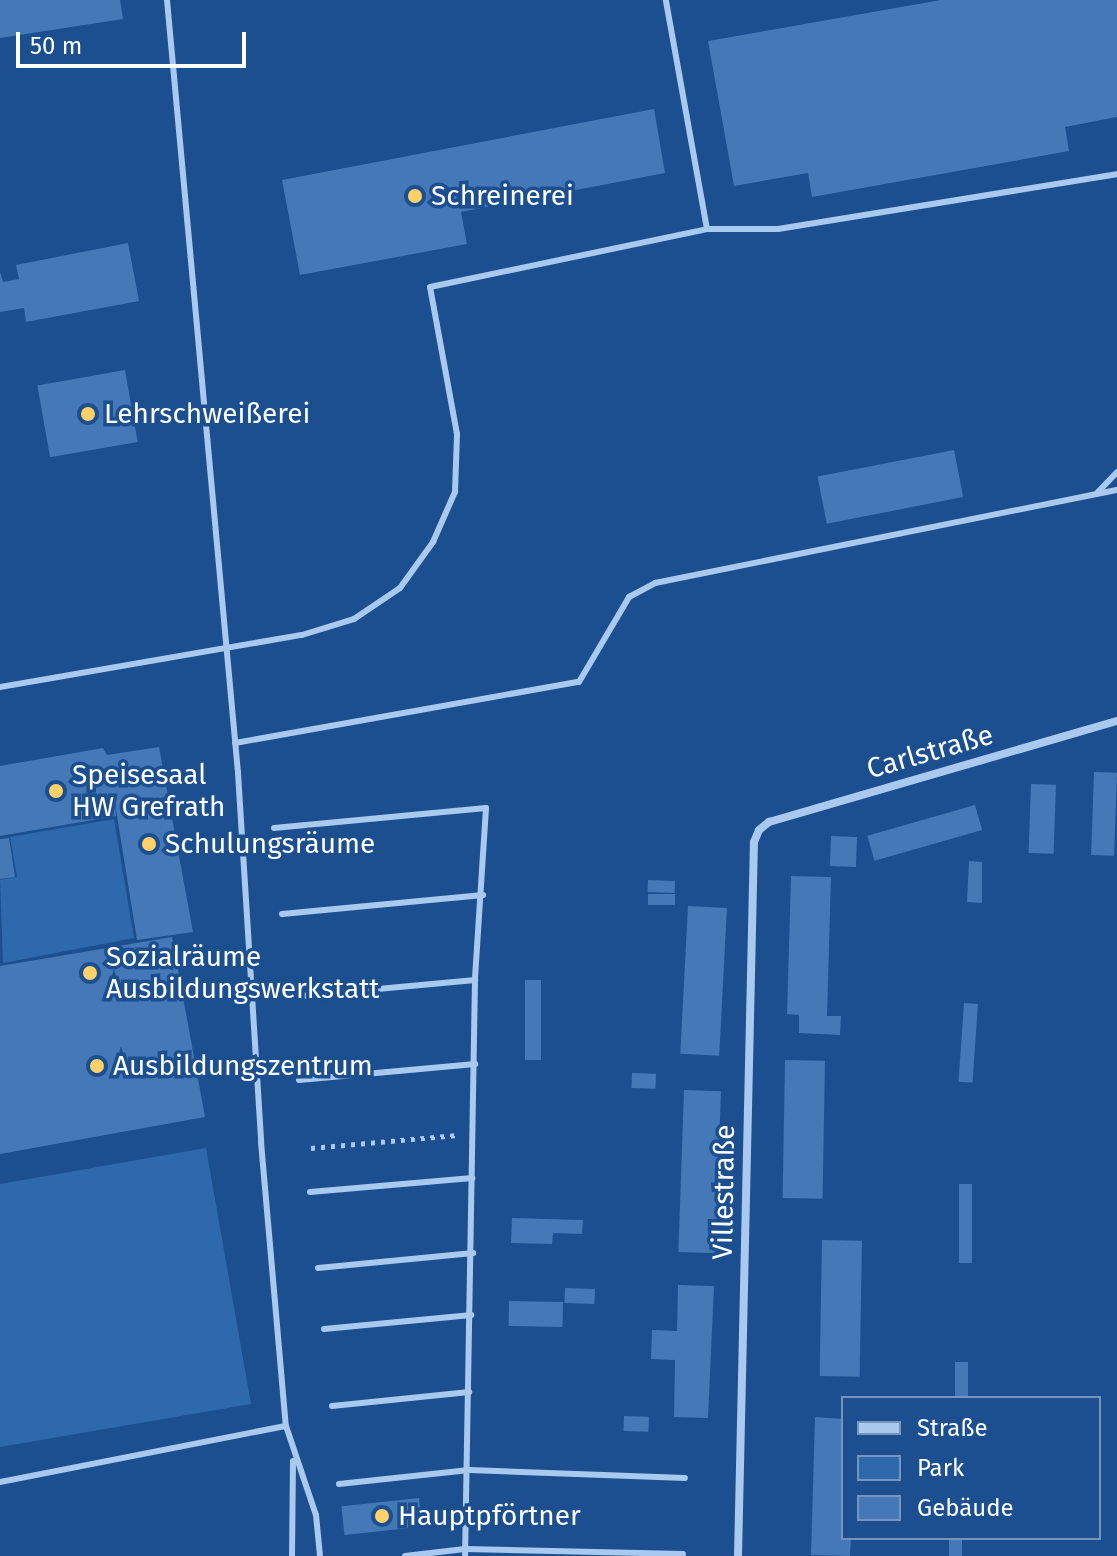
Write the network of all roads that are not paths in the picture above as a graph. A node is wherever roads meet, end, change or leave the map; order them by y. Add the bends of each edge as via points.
1 (167, 0) edge
2 (666, 0) edge
3 (1117, 174) edge
4 (707, 229) junction
5 (1117, 472) edge
6 (1117, 490) edge
7 (1097, 493) junction
8 (224, 648) junction
9 (0, 687) edge
10 (1117, 721) edge
11 (235, 743) junction
12 (274, 828) dead end
13 (759, 830) joint
14 (483, 895) junction
15 (282, 914) dead end
16 (475, 980) junction
17 (291, 997) dead end
18 (475, 1064) junction
19 (299, 1080) dead end
20 (472, 1178) junction
21 (310, 1192) dead end
22 (473, 1253) junction
23 (318, 1268) dead end
24 (471, 1315) junction
25 (324, 1329) dead end
26 (469, 1392) junction
27 (332, 1406) dead end
28 (286, 1426) junction
29 (293, 1458) junction
30 (469, 1470) junction
31 (685, 1478) dead end
32 (0, 1482) edge
33 (339, 1484) dead end
34 (465, 1553) edge
35 (683, 1554) dead end
36 (292, 1556) edge
37 (320, 1556) edge
38 (405, 1556) edge
39 (738, 1556) edge

1 - 8 lane
2 - 4 lane
3 - 4 lane via 778,229
4 - 8 lane via 430,287 457,434 455,492 433,542 400,588 354,619 302,635
5 - 7 lane
6 - 7 lane
7 - 11 lane via 655,583 629,597 579,682
8 - 9 lane
8 - 11 lane
10 - 13 street, Carlstraße via 769,822
11 - 28 lane
12 - 14 lane via 486,808
13 - 39 street, Villestraße via 754,842
14 - 15 lane
14 - 16 lane
16 - 17 lane
16 - 18 lane
18 - 19 lane
18 - 20 lane
20 - 21 lane
20 - 22 lane
22 - 23 lane
22 - 24 lane
24 - 25 lane
24 - 26 lane
26 - 27 lane
26 - 30 lane
28 - 29 lane
28 - 32 lane
29 - 36 lane
29 - 37 lane via 316,1515
30 - 31 lane
30 - 33 lane
30 - 34 lane
34 - 35 lane
34 - 38 lane

